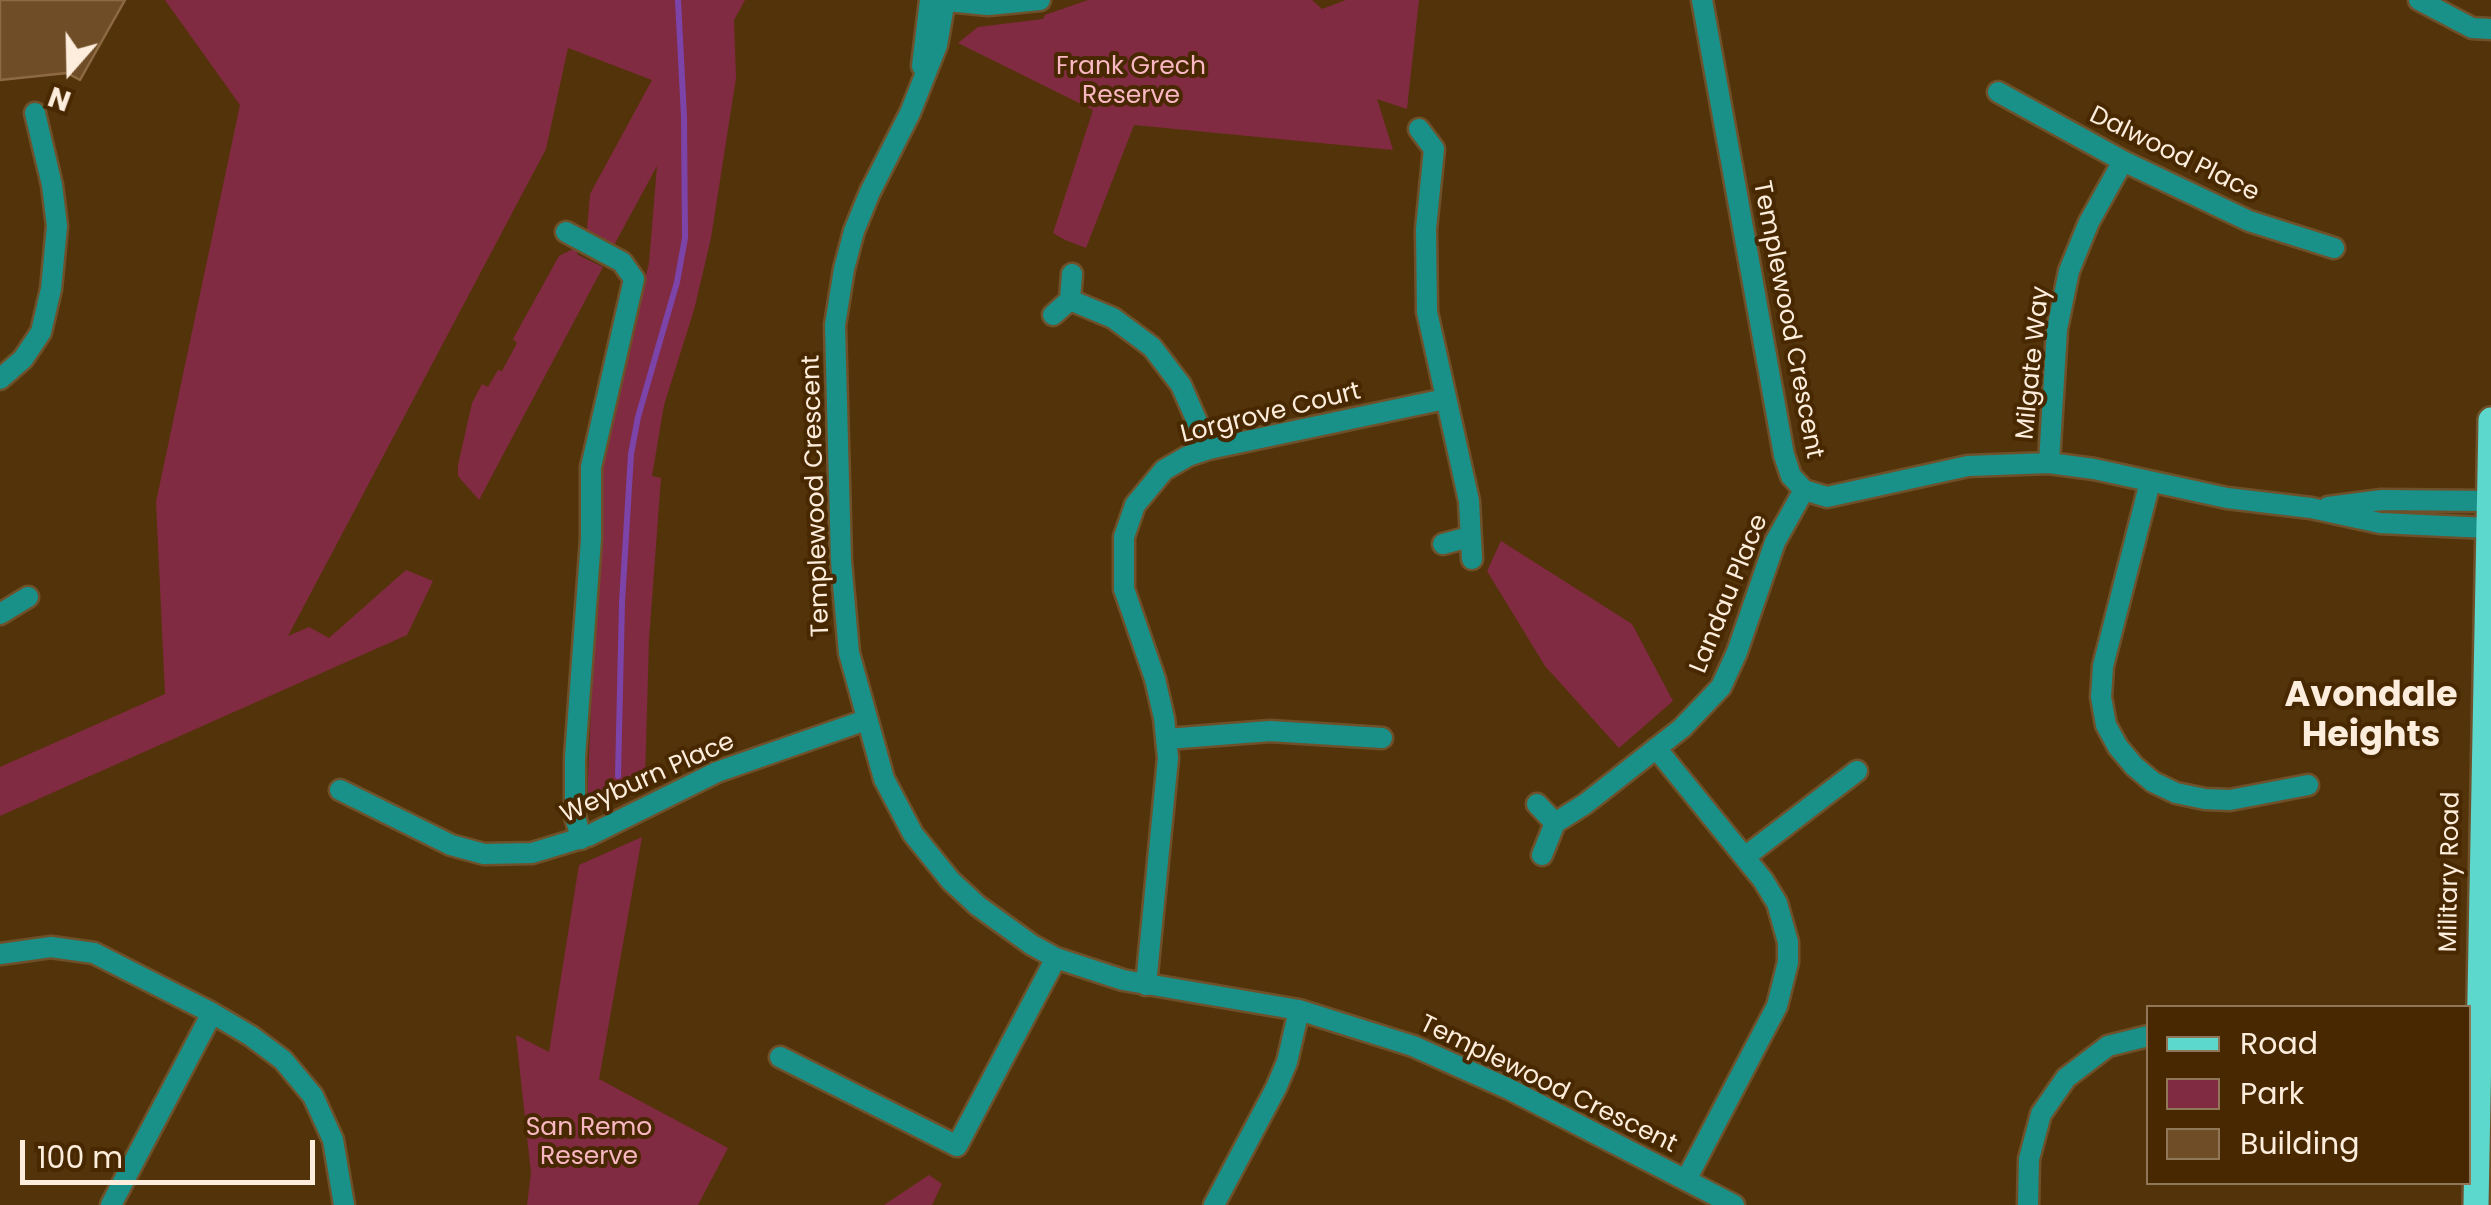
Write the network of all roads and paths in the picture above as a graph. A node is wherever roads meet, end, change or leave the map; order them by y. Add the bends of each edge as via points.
1 (1040, 0) edge
2 (1702, 0) edge
3 (2418, 0) edge
4 (939, 1) edge
5 (1013, 2) edge
6 (2491, 29) edge
7 (1998, 92) dead end
8 (35, 113) dead end
9 (1419, 128) dead end
10 (1458, 147) dead end
11 (1434, 149) junction
12 (2123, 161) junction
13 (566, 232) dead end
14 (2334, 248) dead end
15 (1072, 274) dead end
16 (1070, 300) junction
17 (1053, 315) dead end
18 (0, 379) edge
19 (1445, 399) junction
20 (2491, 420) edge
21 (1209, 449) junction
22 (2049, 463) junction
23 (2150, 482) junction
24 (1804, 490) junction
25 (2488, 502) junction
26 (2311, 508) junction
27 (2486, 528) junction
28 (1469, 537) junction
29 (1444, 544) dead end
30 (1472, 559) dead end
31 (28, 597) dead end
32 (0, 614) edge
33 (866, 720) junction
34 (1382, 738) dead end
35 (1168, 739) junction
36 (1656, 748) junction
37 (1856, 771) dead end
38 (2308, 784) dead end
39 (340, 790) dead end
40 (1536, 804) dead end
41 (2486, 812) edge
42 (1555, 823) junction
43 (581, 839) junction
44 (1542, 855) dead end
45 (1746, 856) junction
46 (0, 954) edge
47 (1056, 958) junction
48 (1146, 985) junction
49 (1299, 1010) junction
50 (212, 1012) junction
51 (2146, 1036) edge
52 (780, 1057) dead end
53 (2485, 1078) edge
54 (1686, 1180) junction
55 (111, 1205) edge
56 (344, 1205) edge
57 (1214, 1205) edge
58 (1734, 1205) edge
59 (2028, 1205) edge
60 (2476, 1205) edge

1 - 5 street, Templewood Crescent
2 - 24 street, Templewood Crescent via 1784,455
3 - 6 street via 2472,28
4 - 5 street, Templewood Crescent
4 - 33 street, Templewood Crescent via 936,45 861,213 836,310 844,622
7 - 12 street, Dalwood Place
8 - 18 street via 57,226 51,289 42,332
9 - 11 street
10 - 11 street
11 - 19 street via 1426,284
12 - 14 street, Dalwood Place via 2249,220
12 - 22 street, Milgate Way via 2069,271
13 - 43 street via 622,262 634,279 591,467 575,772
15 - 16 street
16 - 17 street
16 - 21 street via 1113,318 1152,347 1181,384
19 - 21 street, Lorgrove Court
19 - 28 street via 1468,501
20 - 25 main road, Military Road
21 - 35 street, Lorgrove Court via 1175,462 1153,480 1124,537 1127,603
22 - 23 street, Templewood Crescent
22 - 24 street, Templewood Crescent via 1968,466 1828,497
23 - 26 street, Templewood Crescent
23 - 38 street via 2103,666 2106,725 2118,748 2154,782 2205,800
24 - 36 street, Landau Place via 1765,566 1730,672 1708,704
25 - 26 street, Templewood Crescent via 2382,500
25 - 27 main road, Military Road
26 - 27 street, Templewood Crescent via 2380,523
27 - 41 main road, Military Road
28 - 29 street
28 - 30 street
31 - 32 street
33 - 43 street, Weyburn Place via 716,772
33 - 47 street, Templewood Crescent via 884,779 951,882
34 - 35 street via 1270,731
35 - 48 street, Lorgrove Court
36 - 42 street, Landau Place
36 - 45 street
37 - 45 street
39 - 43 street, Weyburn Place via 433,838 484,854 536,852
40 - 42 street
41 - 53 main road, Military Road
42 - 44 street
45 - 54 street via 1778,902 1785,979 1766,1029
46 - 50 street via 51,947 94,953
47 - 48 street, Templewood Crescent
47 - 52 street via 957,1146
48 - 49 street, Templewood Crescent
49 - 54 street, Templewood Crescent via 1449,1061
49 - 57 street via 1276,1088
50 - 55 street
50 - 56 street via 283,1060 313,1096 333,1140
51 - 59 street via 2108,1046 2066,1078 2040,1114 2029,1159
53 - 60 main road, Military Road
54 - 58 street, Templewood Crescent

